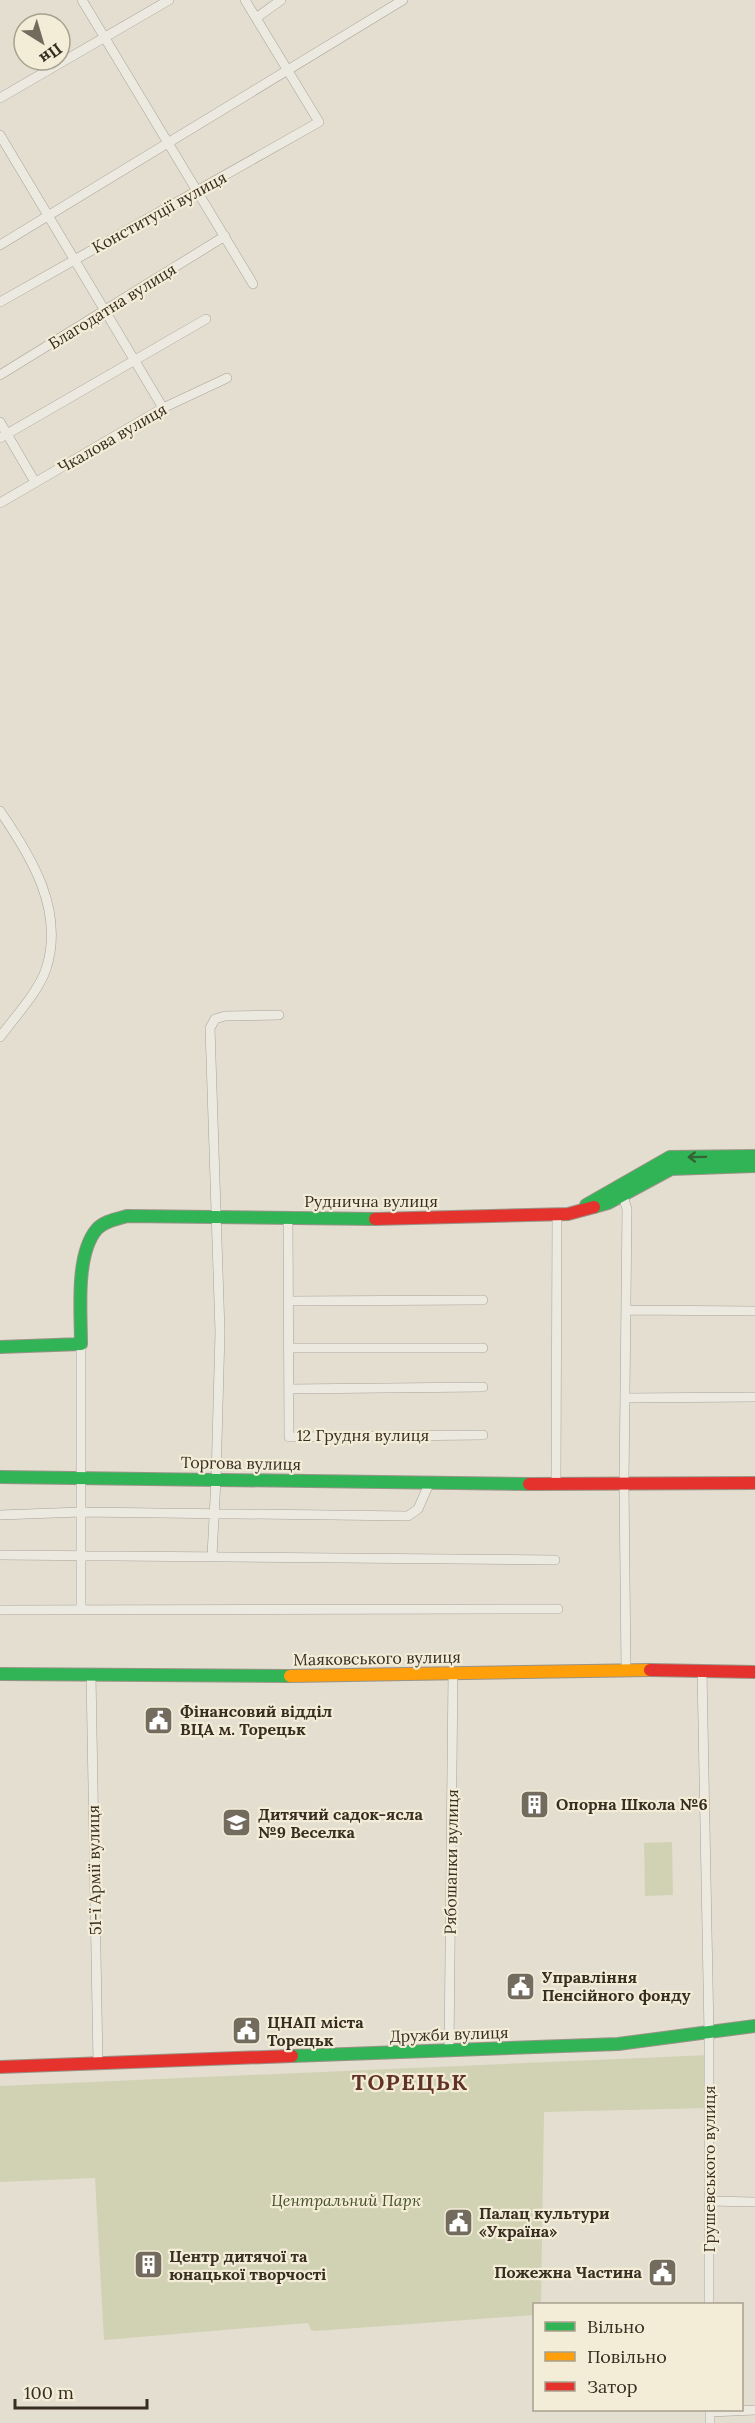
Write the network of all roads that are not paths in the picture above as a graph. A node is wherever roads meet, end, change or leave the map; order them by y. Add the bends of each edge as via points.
1 (82, 0) edge
2 (169, 0) edge
3 (246, 0) edge
4 (281, 0) edge
5 (403, 0) edge
6 (256, 18) junction
7 (104, 37) junction
8 (288, 70) junction
9 (0, 98) edge
10 (0, 135) edge
11 (167, 144) junction
12 (197, 191) junction
13 (49, 216) junction
14 (225, 236) junction
15 (0, 245) edge
16 (74, 259) junction
17 (253, 284) dead end
18 (0, 302) edge
19 (104, 310) junction
20 (206, 319) dead end
21 (136, 361) junction
22 (0, 375) edge
23 (227, 378) dead end
24 (163, 408) junction
25 (0, 422) edge
26 (4, 436) edge
27 (35, 482) junction
28 (0, 503) edge
29 (0, 811) edge
30 (279, 1014) dead end
31 (0, 1037) edge
32 (755, 1156) edge
33 (755, 1166) edge
34 (623, 1196) junction
35 (563, 1214) junction
36 (218, 1216) junction
37 (288, 1217) junction
38 (483, 1300) dead end
39 (288, 1301) junction
40 (626, 1310) junction
41 (755, 1311) edge
42 (81, 1344) junction
43 (0, 1347) edge
44 (288, 1347) junction
45 (483, 1348) dead end
46 (483, 1387) dead end
47 (289, 1389) junction
48 (755, 1397) edge
49 (625, 1398) junction
50 (483, 1435) dead end
51 (0, 1477) edge
52 (82, 1478) junction
53 (216, 1479) junction
54 (624, 1482) junction
55 (556, 1483) junction
56 (755, 1483) edge
57 (429, 1484) junction
58 (81, 1512) junction
59 (0, 1515) edge
60 (213, 1515) junction
61 (0, 1555) edge
62 (81, 1555) junction
63 (212, 1556) junction
64 (555, 1560) dead end
65 (558, 1609) dead end
66 (0, 1610) edge
67 (81, 1610) junction
68 (626, 1670) junction
69 (702, 1671) junction
70 (453, 1672) junction
71 (755, 1672) edge
72 (0, 1674) edge
73 (91, 1675) junction
74 (755, 2026) edge
75 (709, 2032) junction
76 (449, 2051) junction
77 (98, 2064) junction
78 (0, 2067) edge
79 (709, 2201) junction
80 (755, 2202) edge
81 (710, 2303) edge

1 - 7 street
2 - 7 street
3 - 6 street
4 - 6 street
5 - 8 street
6 - 8 street
7 - 9 street
7 - 11 street
8 - 11 street
8 - 12 street, Конституції вулиця via 319,122
10 - 13 street
11 - 12 street
11 - 13 street
12 - 14 street
12 - 16 street, Конституції вулиця
13 - 15 street
13 - 16 street
14 - 17 street
14 - 19 street, Благодатна вулиця
16 - 18 street, Конституції вулиця
16 - 19 street
19 - 21 street
19 - 22 street, Благодатна вулиця
20 - 21 street
21 - 24 street
21 - 26 street
23 - 24 street, Чкалова вулиця
24 - 27 street, Чкалова вулиця
25 - 26 street
26 - 27 street
27 - 28 street, Чкалова вулиця
29 - 31 street via 35,868 49,910 51,932 46,970
30 - 36 street via 225,1016 215,1019 210,1028
32 -> 35 main road via 670,1157
33 - 34 main road, Руднична вулиця via 671,1168
34 - 35 main road, Руднична вулиця
34 - 40 street via 627,1209
35 - 37 main road, Руднична вулиця via 384,1220
35 - 55 street
36 - 37 main road, Руднична вулиця
36 - 42 main road, Руднична вулиця via 127,1216 96,1230 88,1243 84,1264
36 - 53 street
37 - 39 street, 12 Грудня вулиця
38 - 39 street
39 - 44 street, 12 Грудня вулиця
40 - 41 street
40 - 49 street
42 - 43 main road
42 - 52 street, Руднична вулиця
44 - 45 street
44 - 47 street, 12 Грудня вулиця
46 - 47 street
47 - 50 street, 12 Грудня вулиця via 289,1437
48 - 49 street
49 - 54 street
51 - 52 main road, Торгова вулиця
52 - 53 main road, Торгова вулиця
52 - 58 street, Руднична вулиця
53 - 57 main road, Торгова вулиця
53 - 60 street
54 - 55 main road, Торгова вулиця
54 - 56 main road, Торгова вулиця
54 - 68 street
55 - 57 main road, Торгова вулиця
57 - 60 street via 418,1509 408,1516
58 - 59 street
58 - 60 street
58 - 62 street, Руднична вулиця
60 - 63 street
61 - 62 street
62 - 63 street
62 - 67 street, Руднична вулиця
63 - 64 street
65 - 67 street
66 - 67 street
68 - 69 main road, Маяковського вулиця
68 - 70 main road, Маяковського вулиця
69 - 71 main road, Маяковського вулиця
69 - 75 street, Грушевського вулиця
70 - 73 main road, Маяковського вулиця
70 - 76 street, Рябошапки вулиця
72 - 73 main road, Маяковського вулиця
73 - 77 street, 51-ї Армії вулиця
74 - 75 main road, Дружби вулиця
75 - 76 main road, Дружби вулиця via 618,2044
75 - 79 street, Грушевського вулиця
76 - 77 main road, Дружби вулиця
77 - 78 main road, Дружби вулиця
79 - 80 street
79 - 81 street, Грушевського вулиця

